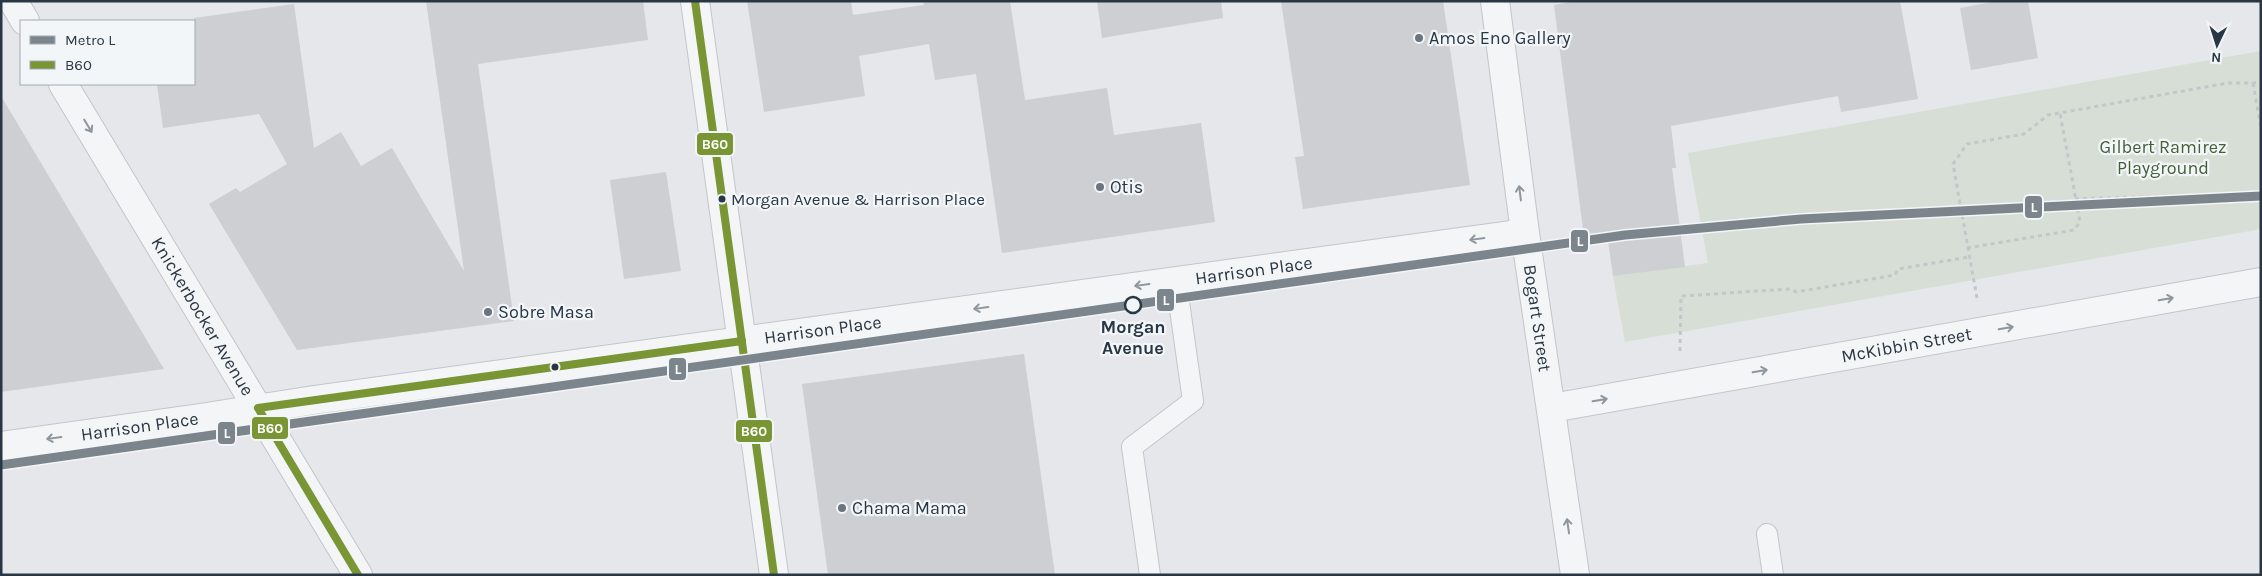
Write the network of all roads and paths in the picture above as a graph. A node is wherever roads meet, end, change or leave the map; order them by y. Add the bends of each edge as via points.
1 (13, 1) edge
2 (695, 1) edge
3 (1495, 1) edge
4 (24, 20) edge
5 (2253, 83) junction
6 (2261, 83) edge
7 (64, 85) edge
8 (2060, 112) junction
9 (2261, 128) edge
10 (2261, 193) edge
11 (2076, 199) junction
12 (1525, 232) junction
13 (1968, 248) junction
14 (1969, 257) junction
15 (1176, 281) junction
16 (2261, 282) edge
17 (1977, 299) dead end
18 (742, 341) junction
19 (1680, 352) dead end
20 (258, 408) junction
21 (1552, 408) junction
22 (1, 446) edge
23 (1767, 534) dead end
24 (358, 575) edge
25 (774, 575) edge
26 (1150, 575) edge
27 (1575, 575) edge
28 (1774, 575) edge

1 - 4 street
2 - 18 street
12 -> 3 street, Bogart Street
5 - 6 path
5 - 8 path via 2228,83
5 - 9 path
7 -> 20 street, Knickerbocker Avenue
8 - 11 path
8 - 13 path via 2048,115 2024,134 1967,144 1953,164
10 - 11 path
11 - 13 path via 2080,222 2074,230
12 -> 15 street, Harrison Place
12 - 21 street, Bogart Street
13 - 14 path
14 - 17 path
14 - 19 path via 1898,269 1895,275 1796,292 1790,289 1681,296
15 -> 18 street, Harrison Place
15 - 26 lane via 1193,401 1132,447
21 -> 16 street, McKibbin Street
18 - 20 street, Harrison Place
18 - 25 street
20 -> 22 street, Harrison Place
20 - 24 street, Knickerbocker Avenue
27 -> 21 street, Bogart Street
23 - 28 lane

